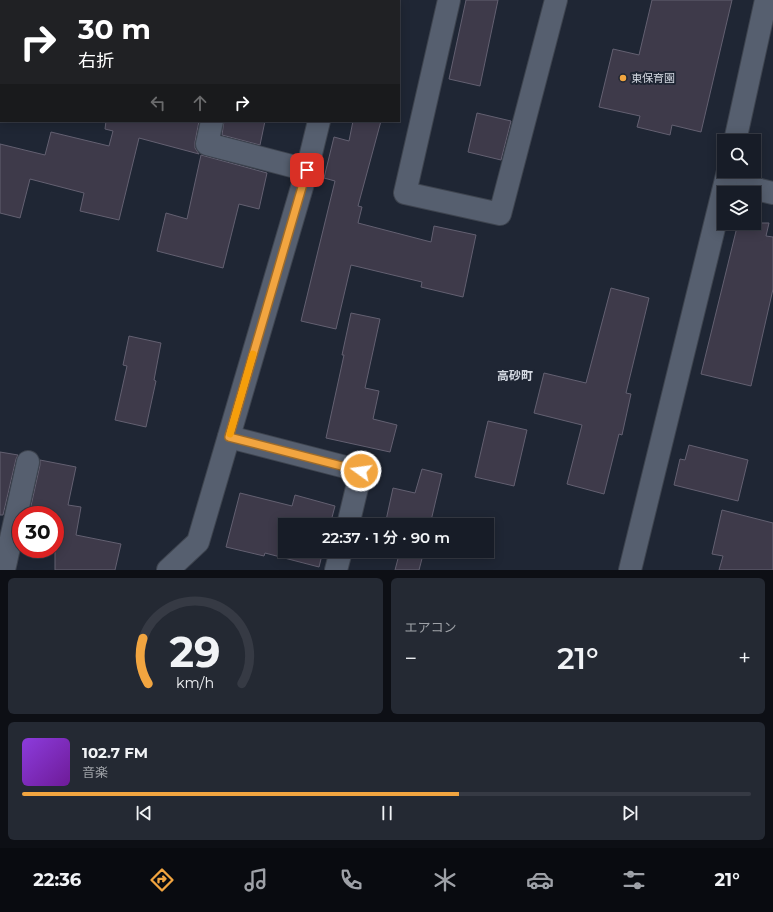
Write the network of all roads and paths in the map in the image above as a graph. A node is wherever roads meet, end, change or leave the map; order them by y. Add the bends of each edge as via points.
1 (449, 0) edge
2 (556, 0) edge
3 (766, 0) edge
4 (212, 122) edge
5 (319, 122) edge
6 (737, 134) edge
7 (307, 170) junction
8 (727, 178) edge
9 (730, 178) edge
10 (773, 193) edge
11 (229, 437) junction
12 (28, 462) dead end
13 (350, 518) edge
14 (339, 558) edge
15 (4, 570) edge
16 (168, 570) edge
17 (336, 570) edge
18 (630, 570) edge

1 - 2 street via 405,193 500,214
3 - 6 street
4 - 7 street via 207,144
5 - 7 street
7 - 11 street
8 - 18 street
9 - 10 street
11 - 13 street via 361,471
11 - 16 street via 198,542
12 - 15 street
14 - 17 street

